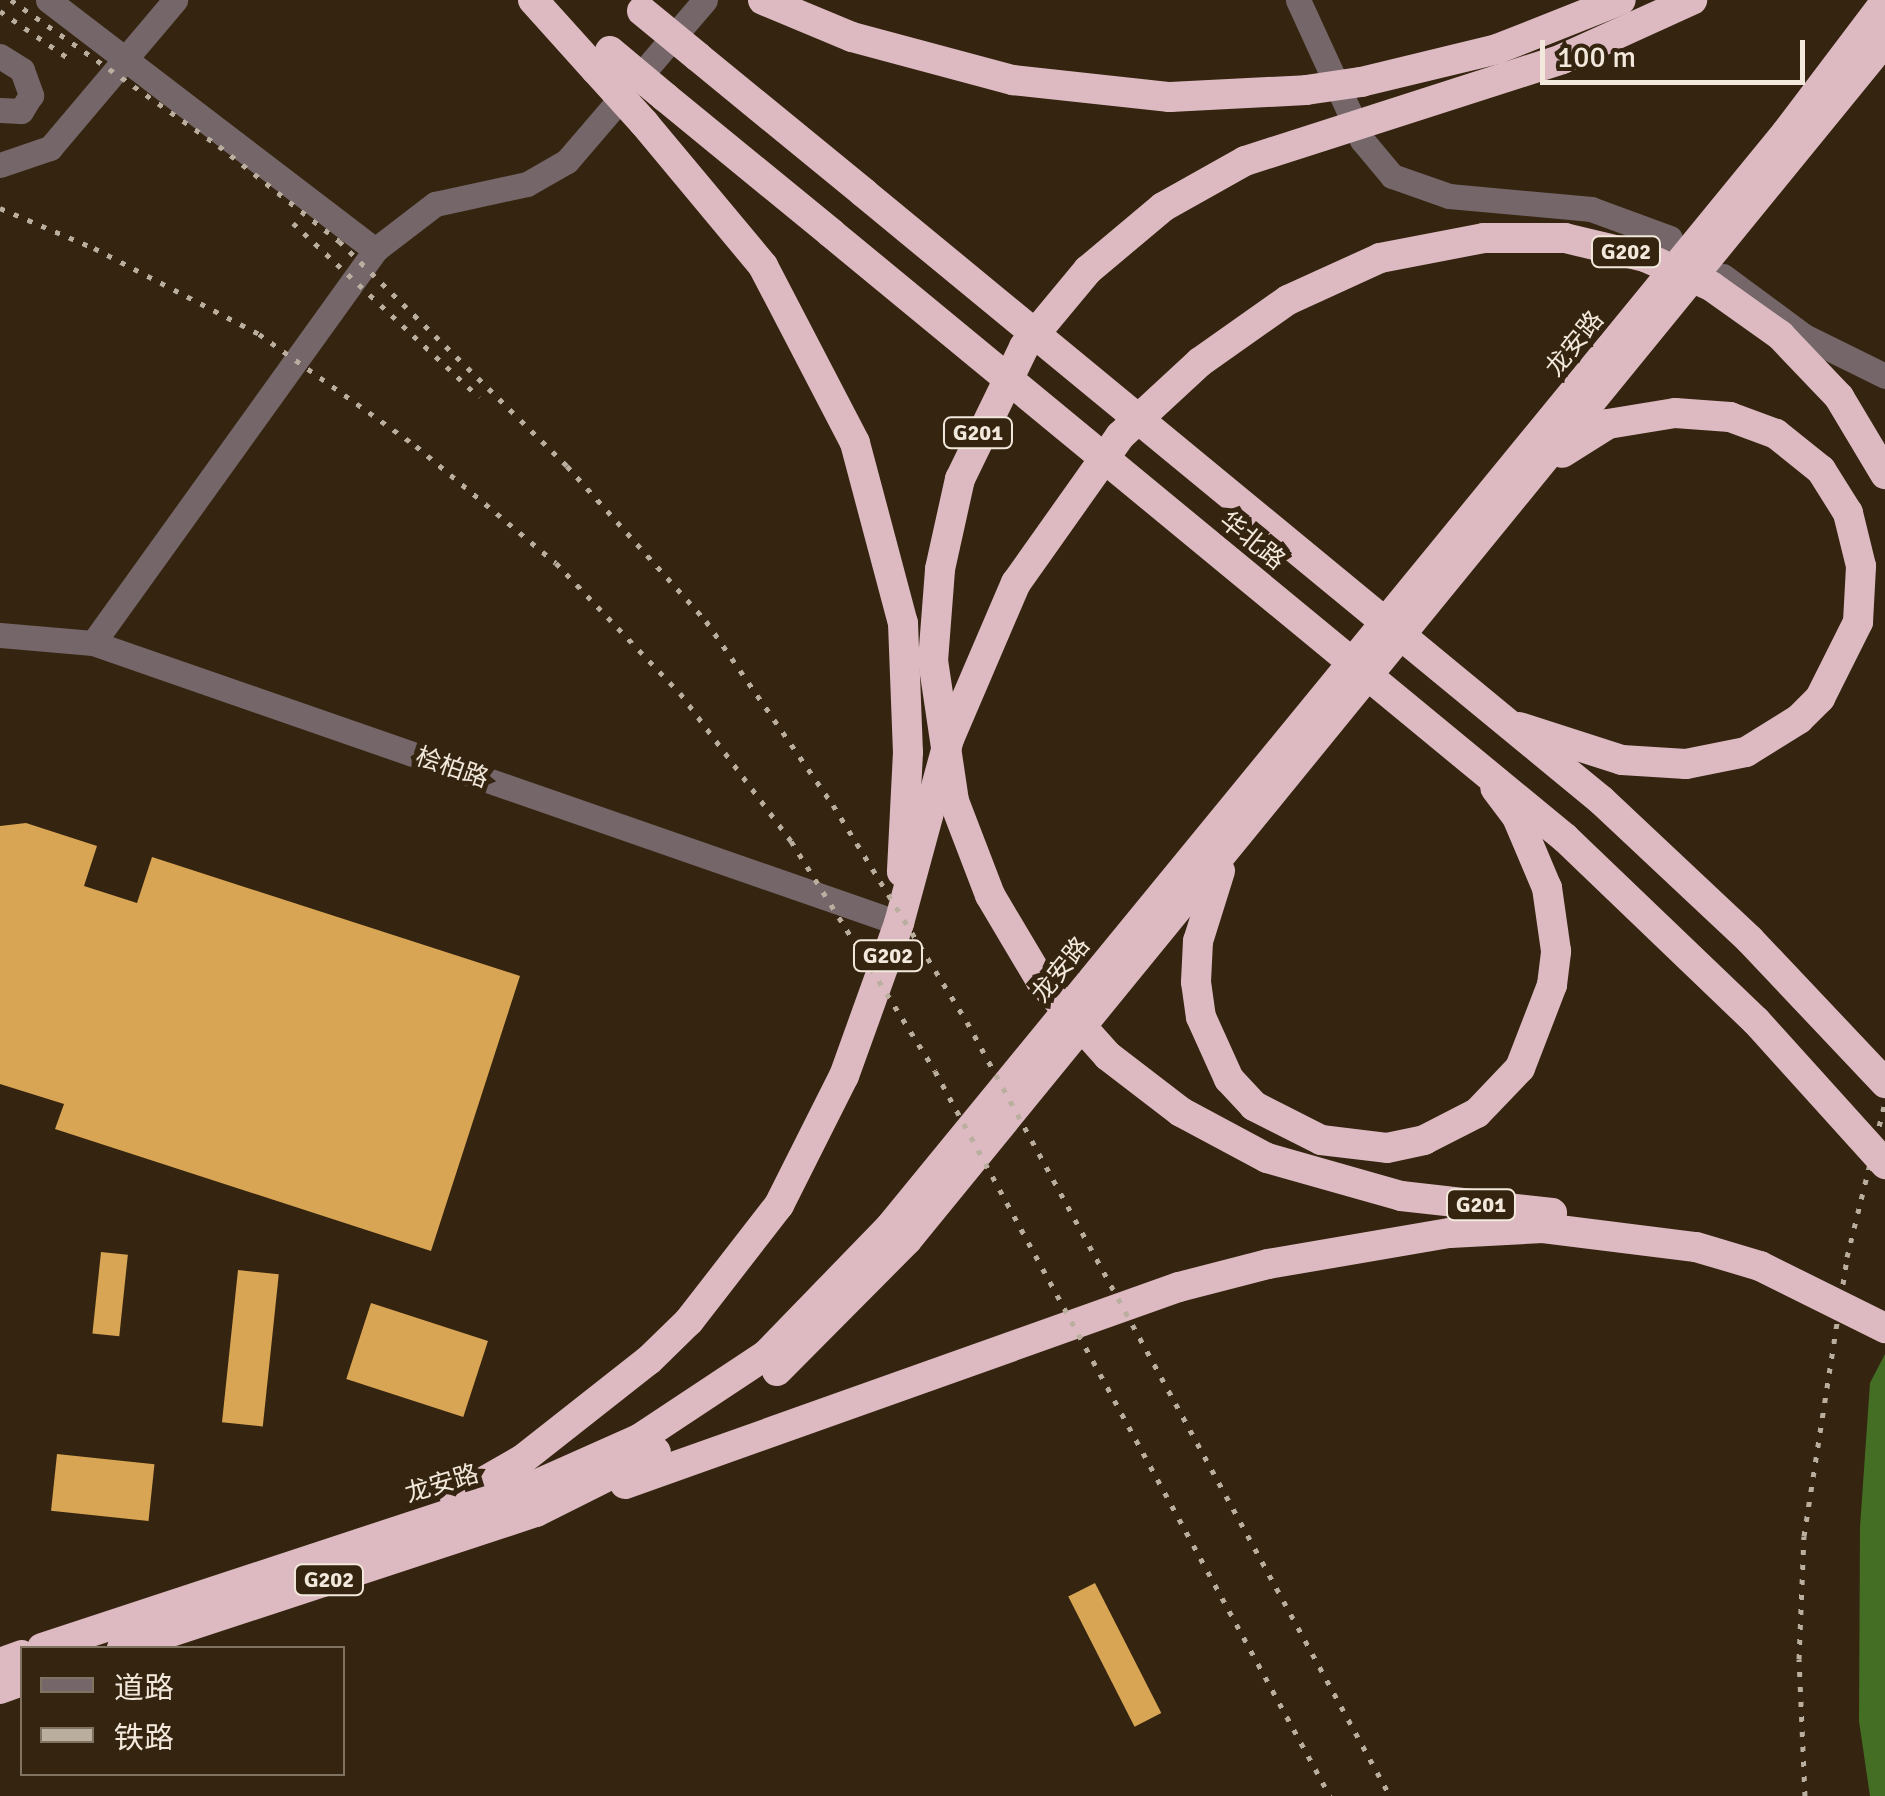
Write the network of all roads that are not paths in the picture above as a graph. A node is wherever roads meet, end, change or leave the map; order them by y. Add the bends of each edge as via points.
1 (48, 0) edge
2 (176, 0) edge
3 (533, 0) edge
4 (548, 0) edge
5 (704, 0) edge
6 (763, 0) edge
7 (1298, 0) edge
8 (1622, 0) edge
9 (1692, 0) edge
10 (1885, 2) edge
11 (636, 5) edge
12 (1885, 41) edge
13 (0, 56) edge
14 (603, 60) junction
15 (130, 62) junction
16 (0, 110) edge
17 (0, 166) edge
18 (1670, 238) dead end
19 (375, 250) junction
20 (1723, 276) dead end
21 (1885, 376) edge
22 (1885, 474) edge
23 (1529, 480) junction
24 (0, 635) edge
25 (93, 644) junction
26 (1500, 718) junction
27 (1473, 762) junction
28 (1240, 833) junction
29 (899, 923) junction
30 (1885, 1083) edge
31 (1885, 1164) edge
32 (1696, 1247) junction
33 (1885, 1328) edge
34 (536, 1512) junction
35 (386, 1533) junction
36 (48, 1646) edge
37 (128, 1646) edge

1 - 15 street
2 - 15 street
3 - 14 highway
4 - 14 highway, 华北路
5 - 19 street via 567,161 527,184 435,204
6 - 8 highway, bridge via 852,37 1014,80 1170,97 1362,82 1497,49
7 - 18 street via 1362,140 1392,176 1449,196 1590,209
9 - 32 highway, G201, bridge via 1562,60 1245,161 1203,181 1124,237 1036,332 979,430 948,526 933,661 954,801 990,896 1052,994 1139,1083 1220,1136 1325,1178 1402,1196 1593,1220
10 - 35 highway, 龙安路 via 1786,134 824,1300 705,1401 638,1439 531,1487
11 - 26 highway, 华北路, bridge
12 - 23 highway, 龙安路
13 - 16 street via 22,70 31,95 21,112
14 - 27 highway, 华北路, bridge via 666,97
14 - 29 highway, bridge via 644,123 780,293 830,384 877,509 903,623 908,681
15 - 17 street via 50,148
15 - 19 street
19 - 25 street
20 - 21 street via 1804,336
22 - 29 highway, G202, bridge via 1839,397 1780,335 1711,286 1645,257 1566,238 1484,238 1380,258 1288,300 1159,398 1120,436 1052,524 969,683
23 - 26 highway, bridge via 1608,424 1674,413 1730,418 1776,434 1837,490 1858,539 1862,594 1837,674 1773,738 1700,762 1654,763 1589,753
23 - 28 highway, 龙安路
24 - 25 street, 桧柏路
25 - 29 street, 桧柏路
26 - 30 highway, 华北路, bridge via 1676,868
27 - 28 highway, bridge via 1517,817 1554,919 1552,985 1536,1040 1489,1102 1424,1140 1350,1146 1287,1127 1229,1079 1201,1017 1198,941 1220,869
27 - 31 highway, 华北路, bridge via 1662,928
28 - 34 highway, 龙安路 via 840,1315 715,1418
29 - 35 highway, G202 via 813,1144 779,1205 700,1308 649,1360 539,1448
32 - 33 highway, G201, bridge via 1760,1266
32 - 34 highway, G202 via 1543,1228 1358,1245 1180,1287 691,1464
34 - 37 highway, 龙安路 / G202
35 - 36 highway, 龙安路 / G202

